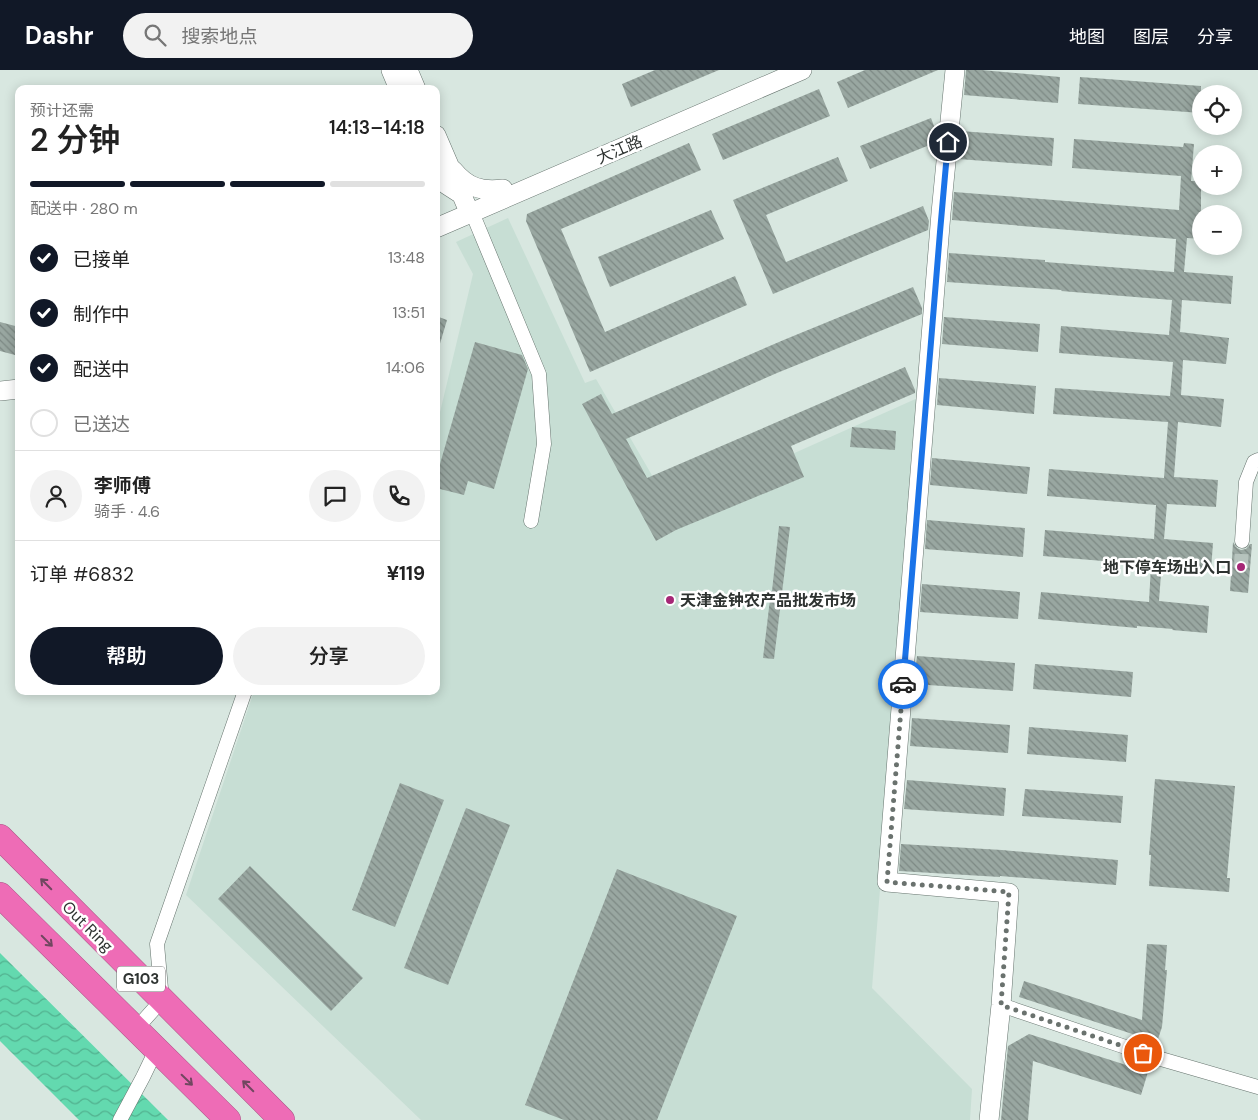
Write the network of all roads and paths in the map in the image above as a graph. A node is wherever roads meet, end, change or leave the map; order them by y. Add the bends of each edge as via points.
1 (391, 70) edge
2 (408, 70) edge
3 (780, 70) edge
4 (802, 70) edge
5 (955, 70) edge
6 (397, 85) edge
7 (414, 85) edge
8 (441, 171) edge
9 (503, 194) junction
10 (463, 209) edge
11 (440, 225) edge
12 (15, 384) edge
13 (0, 385) edge
14 (15, 389) edge
15 (0, 391) edge
16 (1258, 460) edge
17 (531, 521) dead end
18 (1251, 521) edge
19 (1242, 541) tunnel mouth
20 (245, 695) edge
21 (0, 837) edge
22 (0, 895) edge
23 (162, 1000) junction
24 (1001, 1005) junction
25 (136, 1029) junction
26 (156, 1050) junction
27 (1258, 1087) edge
28 (120, 1120) edge
29 (228, 1120) edge
30 (282, 1120) edge
31 (989, 1120) edge

1 - 6 street
2 - 7 street
3 - 9 street, 大江路
4 - 9 street, 大江路
5 - 24 street via 887,882 1009,892
8 - 9 street via 476,188
8 - 10 street
9 - 10 street
10 - 11 street
10 - 17 street via 539,374 544,444
12 - 13 street
14 - 15 street
16 - 18 street via 1254,462 1246,482
18 - 19 street
20 - 23 street via 157,944
23 -> 21 highway, Out Ring / G103
22 -> 25 highway, G103
23 - 25 street
30 -> 23 highway, Out Ring / G103
24 - 27 street via 1161,1059
24 - 31 street
25 - 26 highway, G103
26 - 28 street
26 -> 29 highway, G103

